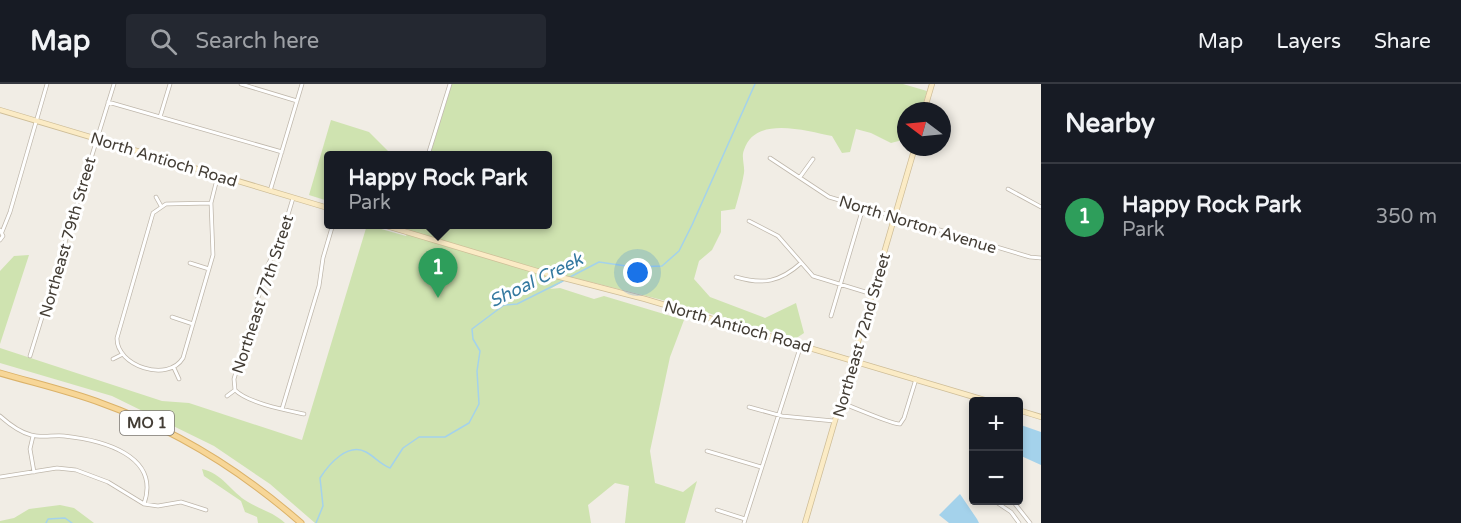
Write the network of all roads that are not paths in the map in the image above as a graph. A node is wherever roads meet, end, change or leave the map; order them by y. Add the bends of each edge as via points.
1 (47, 84) edge
2 (114, 84) edge
3 (170, 84) edge
4 (241, 84) edge
5 (302, 84) edge
6 (450, 84) edge
7 (932, 84) edge
8 (297, 101) junction
9 (108, 102) junction
10 (927, 102) edge
11 (0, 110) edge
12 (160, 117) junction
13 (37, 121) junction
14 (96, 138) junction
15 (430, 151) edge
16 (282, 152) junction
17 (913, 156) edge
18 (770, 158) dead end
19 (813, 159) dead end
20 (218, 175) junction
21 (800, 177) junction
22 (1008, 189) dead end
23 (270, 190) junction
24 (156, 197) dead end
25 (293, 198) junction
26 (212, 203) junction
27 (160, 206) junction
28 (324, 207) edge
29 (863, 207) junction
30 (1041, 207) edge
31 (896, 217) junction
32 (749, 221) dead end
33 (332, 229) edge
34 (394, 229) edge
35 (406, 229) edge
36 (1, 230) edge
37 (405, 232) junction
38 (0, 240) edge
39 (1041, 258) edge
40 (190, 263) dead end
41 (801, 263) junction
42 (209, 269) junction
43 (736, 277) dead end
44 (765, 282) junction
45 (840, 284) junction
46 (765, 289) dead end
47 (872, 294) junction
48 (831, 316) dead end
49 (172, 317) dead end
50 (193, 324) junction
51 (801, 345) junction
52 (121, 355) junction
53 (30, 356) dead end
54 (114, 359) dead end
55 (854, 361) junction
56 (174, 368) junction
57 (0, 373) edge
58 (179, 379) dead end
59 (916, 379) junction
60 (235, 390) junction
61 (227, 396) dead end
62 (975, 397) edge
63 (841, 403) junction
64 (749, 407) dead end
65 (282, 409) junction
66 (1023, 412) edge
67 (304, 414) dead end
68 (777, 415) junction
69 (0, 416) edge
70 (1041, 417) edge
71 (836, 422) junction
72 (33, 436) junction
73 (708, 451) dead end
74 (761, 467) junction
75 (34, 472) junction
76 (0, 477) edge
77 (144, 504) junction
78 (999, 505) edge
79 (1017, 507) joint
80 (206, 510) dead end
81 (717, 510) dead end
82 (1011, 513) junction
83 (745, 521) edge
84 (301, 523) edge
85 (806, 523) edge
86 (1019, 523) edge
87 (1030, 523) edge

1 - 13 street
2 - 9 street, Northeast 79th Street
3 - 12 street
4 - 8 street
5 - 8 street, Northeast 77th Street
6 - 15 street
7 - 10 street
8 - 16 street, Northeast 77th Street
9 - 12 street
9 - 14 street, Northeast 79th Street
11 - 13 street, North Antioch Road
12 - 16 street
13 - 14 street, North Antioch Road
13 - 36 street
14 - 20 street, North Antioch Road
14 - 53 street, Northeast 79th Street
16 - 23 street, Northeast 77th Street
17 - 31 street, Northeast 72nd Street
18 - 21 street, North Norton Avenue
19 - 21 street
20 - 23 street, North Antioch Road
20 - 26 street
21 - 29 street, North Norton Avenue via 829,197
22 - 30 street
23 - 25 street, North Antioch Road
24 - 27 street
25 - 28 street, North Antioch Road
25 - 60 street, Northeast 77th Street via 267,267 234,379
26 - 27 street
26 - 42 street via 214,248
27 - 52 street via 150,217 117,338
29 - 31 street, North Norton Avenue
29 - 45 street
31 - 39 street, North Norton Avenue
31 - 47 street, Northeast 72nd Street
32 - 41 street via 778,236
33 - 65 street
34 - 37 street, North Antioch Road
35 - 37 street
36 - 38 street
37 - 51 street, North Antioch Road
40 - 42 street
41 - 44 street via 778,280
41 - 45 street via 813,276
42 - 50 street
43 - 44 street
44 - 46 street
45 - 47 street
45 - 48 street
47 - 55 street, Northeast 72nd Street
49 - 50 street
50 - 56 street via 183,358
51 - 55 street, North Antioch Road
51 - 68 street
52 - 54 street
52 - 56 street via 127,361 160,371
55 - 59 street, North Antioch Road
55 - 63 street, Northeast 72nd Street
56 - 58 street
57 - 84 main road, MO 1 via 101,403 158,428 196,447 280,504
59 - 62 street, North Antioch Road
59 - 63 street via 900,424 888,423 871,412
60 - 61 street
60 - 65 street
63 - 71 street, Northeast 72nd Street
64 - 68 street
65 - 67 street
66 - 70 street
68 - 71 street
68 - 74 street
69 - 72 street
71 - 85 street, Northeast 72nd Street
72 - 75 street via 30,449
72 - 77 street via 74,437 133,456 147,478
73 - 74 street
74 - 83 street
75 - 76 street
75 - 77 street via 57,468 91,474
77 - 80 street via 181,502
78 - 82 street
79 - 82 street
79 - 87 street
81 - 83 street
82 - 86 street

